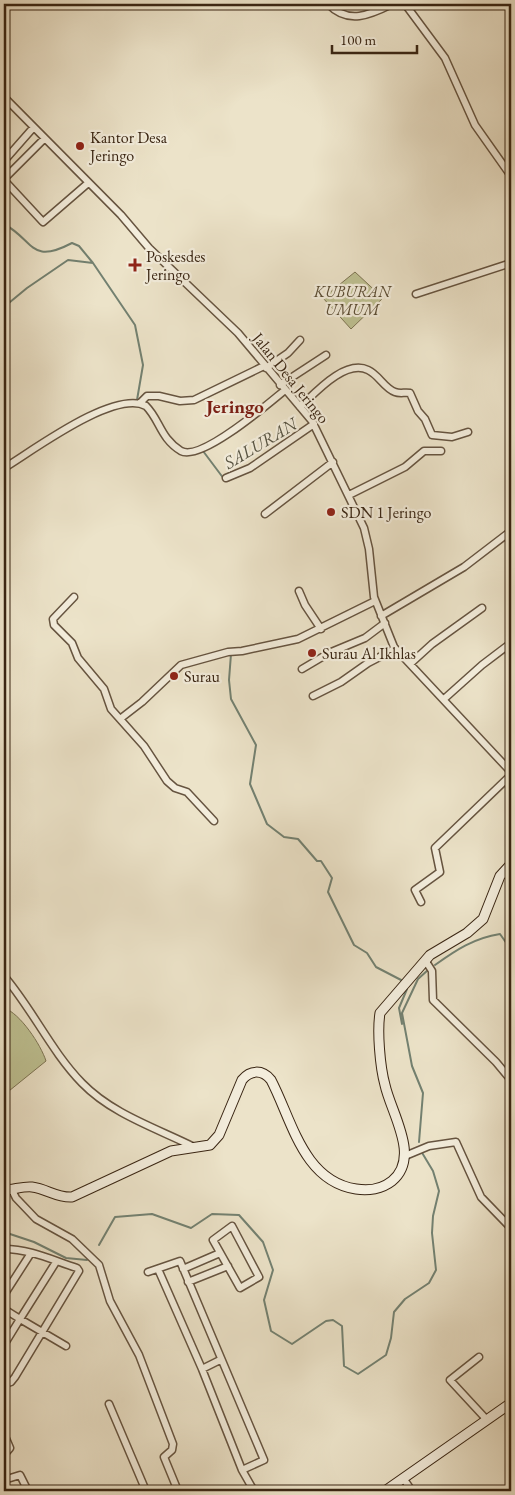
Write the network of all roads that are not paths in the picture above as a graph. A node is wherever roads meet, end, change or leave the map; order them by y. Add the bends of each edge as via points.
1 (328, 4) edge
2 (392, 4) edge
3 (405, 4) edge
4 (4, 97) edge
5 (33, 128) junction
6 (44, 139) junction
7 (4, 161) edge
8 (12, 171) junction
9 (511, 176) edge
10 (4, 180) edge
11 (88, 184) junction
12 (511, 263) edge
13 (416, 294) dead end
14 (300, 340) dead end
15 (326, 355) dead end
16 (265, 367) junction
17 (283, 388) junction
18 (140, 404) junction
19 (300, 407) junction
20 (314, 424) junction
21 (468, 432) dead end
22 (441, 451) dead end
23 (333, 462) junction
24 (4, 468) edge
25 (226, 478) dead end
26 (349, 495) junction
27 (265, 514) dead end
28 (511, 531) edge
29 (299, 591) dead end
30 (74, 597) dead end
31 (375, 601) junction
32 (482, 608) dead end
33 (381, 616) junction
34 (385, 623) junction
35 (320, 630) junction
36 (511, 643) edge
37 (395, 649) junction
38 (410, 664) junction
39 (302, 670) dead end
40 (313, 696) dead end
41 (444, 699) junction
42 (120, 719) junction
43 (511, 774) edge
44 (214, 821) dead end
45 (511, 864) edge
46 (421, 902) dead end
47 (425, 960) junction
48 (4, 976) edge
49 (511, 1080) edge
50 (194, 1147) junction
51 (404, 1156) junction
52 (8, 1190) edge
53 (511, 1228) edge
54 (4, 1249) edge
55 (31, 1253) junction
56 (220, 1254) junction
57 (56, 1262) junction
58 (228, 1266) junction
59 (158, 1269) junction
60 (183, 1269) junction
61 (148, 1272) dead end
62 (188, 1282) junction
63 (4, 1295) edge
64 (4, 1309) edge
65 (20, 1319) junction
66 (41, 1331) junction
67 (4, 1345) edge
68 (66, 1346) dead end
69 (479, 1357) dead end
70 (220, 1360) junction
71 (202, 1369) junction
72 (4, 1384) edge
73 (511, 1403) edge
74 (109, 1404) dead end
75 (487, 1420) junction
76 (4, 1434) edge
77 (4, 1455) edge
78 (242, 1470) junction
79 (403, 1478) junction
80 (4, 1480) edge
81 (28, 1491) edge
82 (146, 1491) edge
83 (178, 1491) edge
84 (254, 1491) edge
85 (385, 1491) edge
86 (412, 1491) edge

1 - 2 street via 340,14 357,17
3 - 9 street via 445,58 475,125
4 - 5 street, Jalan Desa Jeringo
5 - 6 street, Jalan Desa Jeringo
5 - 7 street
6 - 8 street
6 - 11 street, Jalan Desa Jeringo
7 - 8 street
8 - 10 street
10 - 11 street via 43,222
11 - 16 street, Jalan Desa Jeringo via 238,333
12 - 13 street
14 - 16 street via 288,354
15 - 17 street
16 - 17 street, Jalan Desa Jeringo
16 - 18 street via 194,400 147,396
17 - 18 street via 222,438 188,453 167,438 149,409
17 - 19 street, Jalan Desa Jeringo
18 - 24 street via 121,406 85,418
19 - 20 street, Jalan Desa Jeringo
19 - 21 street via 334,376 362,368 394,392 410,394 432,435 452,437
20 - 23 street, Jalan Desa Jeringo
20 - 25 street via 250,468
22 - 26 street via 424,451 405,467
23 - 26 street, Jalan Desa Jeringo
23 - 27 street
26 - 31 street, Jalan Desa Jeringo via 366,535
28 - 33 street via 452,575
29 - 35 street
30 - 42 street via 52,619 53,622 104,689 110,710
31 - 33 street, Jalan Desa Jeringo
31 - 35 street
32 - 38 street
33 - 34 street, Jalan Desa Jeringo
34 - 37 street, Jalan Desa Jeringo
34 - 39 street via 365,638 329,653
35 - 42 street via 288,642 228,652 181,665
36 - 41 street
37 - 38 street, Jalan Desa Jeringo
37 - 40 street
38 - 41 street, Jalan Desa Jeringo
41 - 43 street, Jalan Desa Jeringo
42 - 44 street via 168,781 187,792
43 - 46 street via 434,848 440,872 414,890
45 - 47 street via 500,876 483,919
47 - 49 street via 432,969 433,1000
47 - 51 street via 383,1007 379,1016 383,1078 404,1144
48 - 50 street via 27,1005 58,1055 88,1088 123,1113
50 - 51 street via 206,1147 215,1142 242,1080 248,1074 259,1072 271,1080 311,1162 330,1180 354,1189 377,1188 397,1176
50 - 52 street via 171,1151 76,1196 58,1197 34,1187
51 - 53 street via 456,1142 481,1197
52 - 83 street via 36,1218 72,1239 99,1265 110,1301 131,1337 173,1444 173,1450 164,1456
54 - 55 street
55 - 57 street via 42,1254
55 - 63 street
56 - 58 street
56 - 58 street via 213,1240 232,1226 259,1277 240,1288
56 - 60 street
57 - 65 street
57 - 66 street via 79,1270
58 - 62 street
59 - 60 street via 180,1262
59 - 61 street
59 - 71 street
60 - 62 street
62 - 70 street
64 - 65 street
65 - 66 street
65 - 67 street
66 - 68 street
66 - 72 street via 15,1377
69 - 75 street via 450,1380
70 - 71 street
70 - 78 street via 264,1460
71 - 78 street
73 - 75 street
74 - 82 street
75 - 79 street
76 - 77 street via 10,1448
78 - 84 street
79 - 85 street
79 - 86 street
80 - 81 street via 20,1475

